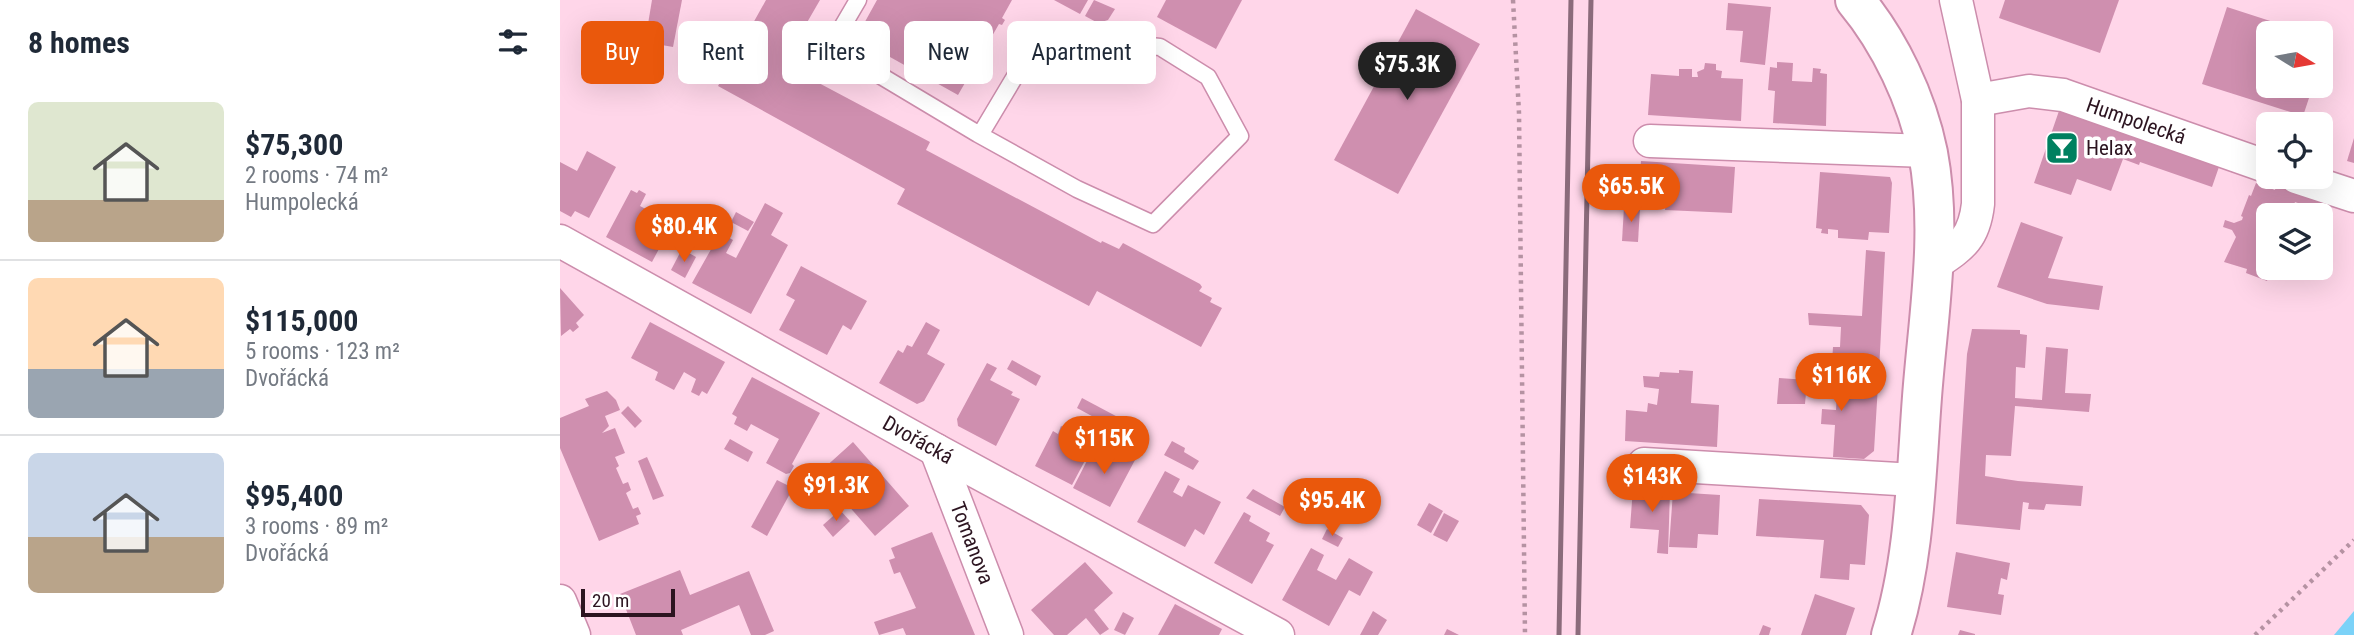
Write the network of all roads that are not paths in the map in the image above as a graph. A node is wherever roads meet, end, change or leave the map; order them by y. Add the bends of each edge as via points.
1 (858, 0) edge
2 (1855, 0) edge
3 (1956, 0) edge
4 (1978, 100) junction
5 (980, 135) junction
6 (1650, 141) dead end
7 (1927, 151) junction
8 (2256, 163) edge
9 (2333, 189) edge
10 (2354, 196) edge
11 (560, 241) edge
12 (1932, 266) junction
13 (936, 450) junction
14 (1644, 464) dead end
15 (1915, 480) junction
16 (560, 601) edge
17 (574, 635) edge
18 (1007, 635) edge
19 (1278, 635) edge
20 (1891, 635) edge

1 - 5 lane via 831,46
2 - 7 main road via 1891,54
3 - 4 street
4 - 8 street, Humpolecká via 2029,91 2063,95
4 - 12 street via 1977,219 1961,246
5 - 5 lane via 1077,189 1153,224 1240,136 1208,78 1160,47 1077,39 1032,48
6 - 7 street
7 - 12 main road via 1934,216
9 - 10 street
11 - 13 street, Dvořácká
12 - 15 main road
13 - 18 street, Tomanova
13 - 19 street, Dvořácká
14 - 15 street
15 - 20 main road via 1903,583
16 - 17 street

